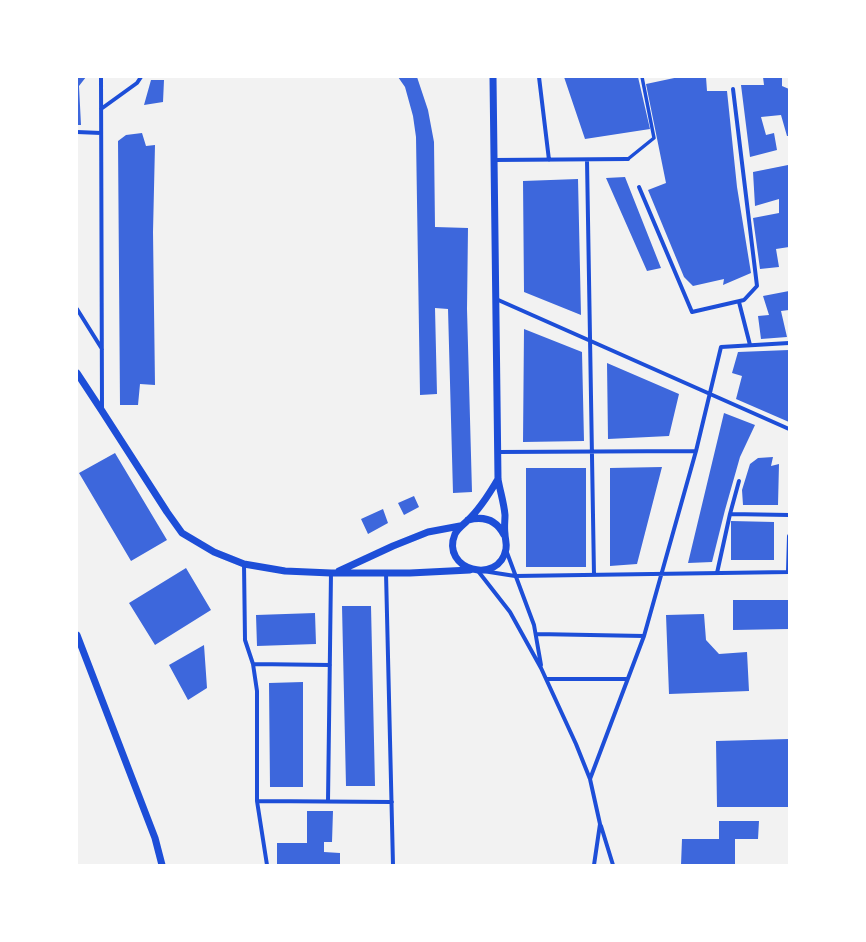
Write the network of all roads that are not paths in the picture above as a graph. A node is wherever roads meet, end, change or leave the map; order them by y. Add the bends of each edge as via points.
1 (101, 77) edge
2 (141, 77) edge
3 (493, 77) edge
4 (539, 77) edge
5 (642, 77) edge
6 (733, 89) dead end
7 (101, 109) junction
8 (77, 132) edge
9 (101, 133) junction
10 (628, 159) joint
11 (494, 160) junction
12 (549, 160) junction
13 (588, 160) junction
14 (639, 187) dead end
15 (496, 299) junction
16 (739, 302) junction
17 (77, 309) edge
18 (590, 341) junction
19 (789, 343) edge
20 (750, 345) junction
21 (102, 350) junction
22 (77, 373) edge
23 (710, 394) junction
24 (102, 411) junction
25 (789, 429) edge
26 (696, 451) junction
27 (498, 452) junction
28 (592, 452) junction
29 (498, 479) junction
30 (739, 480) dead end
31 (730, 514) junction
32 (789, 514) edge
33 (468, 520) junction
34 (460, 526) junction
35 (505, 536) junction
36 (789, 536) edge
37 (506, 550) junction
38 (244, 564) junction
39 (477, 570) junction
40 (788, 572) edge
41 (334, 573) junction
42 (386, 573) junction
43 (717, 573) junction
44 (661, 574) junction
45 (594, 575) junction
46 (515, 576) junction
47 (536, 634) junction
48 (77, 635) edge
49 (644, 636) junction
50 (253, 664) junction
51 (330, 665) junction
52 (541, 668) junction
53 (627, 679) junction
54 (547, 680) junction
55 (590, 779) junction
56 (257, 801) junction
57 (328, 801) junction
58 (392, 802) junction
59 (600, 824) junction
60 (162, 865) edge
61 (267, 865) edge
62 (393, 865) edge
63 (594, 865) edge
64 (613, 865) edge

1 - 7 street
2 - 7 street
3 - 11 street
4 - 12 street
5 - 10 street via 654,138
6 - 16 street via 757,286
7 - 9 street
8 - 9 street
9 - 21 street
10 - 13 street
11 - 12 street
11 - 15 street
12 - 13 street
13 - 18 street
14 - 16 street via 692,312
15 - 18 street
15 - 27 street
16 - 20 street
17 - 21 street
18 - 23 street
18 - 28 street
19 - 20 street
20 - 23 street via 721,347
21 - 24 street
22 - 24 street
23 - 25 street
23 - 26 street
24 - 38 street via 182,533 214,552
26 - 28 street
26 - 44 street
27 - 28 street
27 - 29 street
28 - 45 street
29 - 33 street
29 - 35 street
30 - 31 street
31 - 32 street
31 - 43 street
33 - 34 street
33 - 35 street via 485,518 494,522
34 - 39 street via 453,542 454,551 464,566
34 - 41 street via 428,532
35 - 37 street
36 - 40 street
37 - 39 street via 497,565 490,569
37 - 46 street
38 - 41 street via 285,571
38 - 50 street via 246,640
39 - 42 street
39 - 46 street
39 - 52 street via 510,612
40 - 43 street
41 - 42 street
41 - 51 street
42 - 58 street
43 - 44 street
44 - 45 street
44 - 49 street
45 - 46 street
46 - 47 street
47 - 49 street
47 - 52 street
48 - 60 street via 155,838
49 - 53 street
50 - 51 street
50 - 56 street via 257,691
51 - 57 street
52 - 54 street
53 - 54 street
53 - 55 street
54 - 55 street
55 - 59 street
56 - 57 street
56 - 61 street
57 - 58 street
58 - 62 street
59 - 63 street
59 - 64 street

